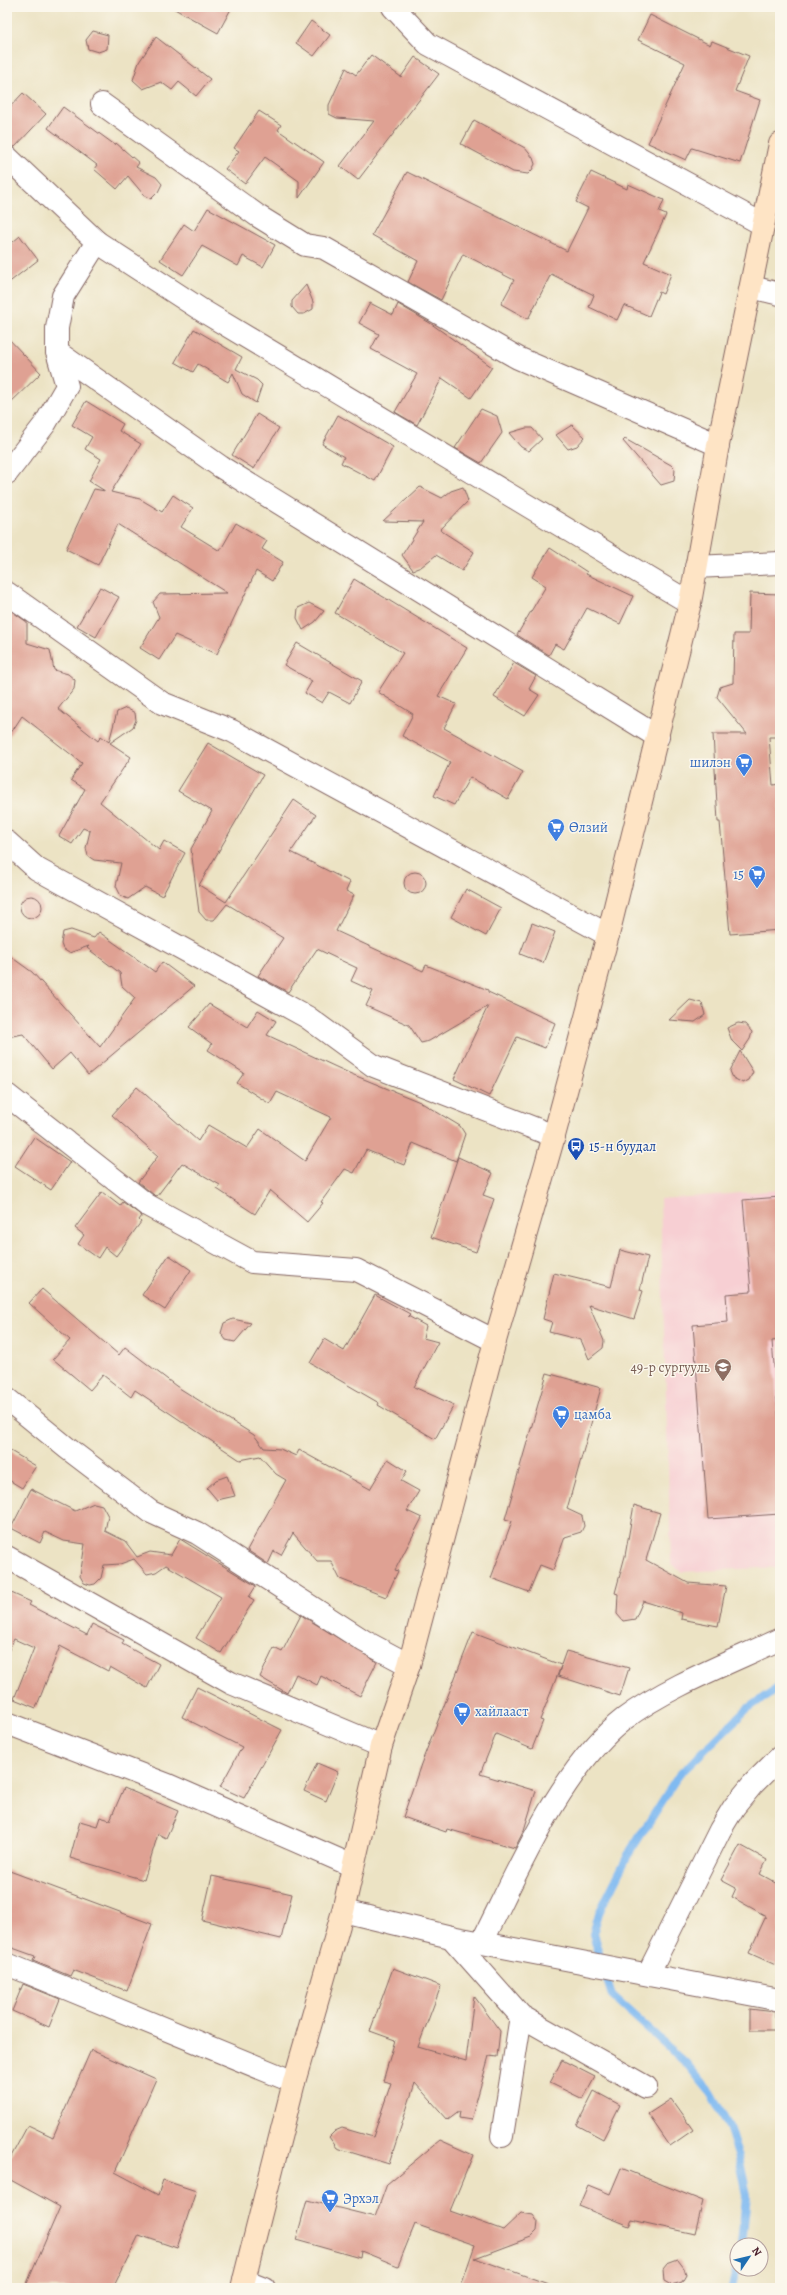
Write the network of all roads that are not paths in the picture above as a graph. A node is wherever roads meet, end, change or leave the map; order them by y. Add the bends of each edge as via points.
1 (393, 7) edge
2 (102, 104) dead end
3 (780, 144) edge
4 (7, 156) edge
5 (762, 224) junction
6 (97, 242) junction
7 (751, 287) junction
8 (780, 294) edge
9 (57, 352) junction
10 (718, 445) junction
11 (7, 473) edge
12 (780, 563) edge
13 (696, 567) junction
14 (7, 593) edge
15 (690, 603) junction
16 (658, 737) junction
17 (7, 842) edge
18 (608, 935) junction
19 (7, 1095) edge
20 (554, 1136) junction
21 (495, 1341) junction
22 (7, 1399) edge
23 (7, 1557) edge
24 (780, 1639) edge
25 (409, 1665) junction
26 (7, 1723) edge
27 (381, 1746) junction
28 (780, 1757) edge
29 (353, 1866) junction
30 (343, 1911) junction
31 (451, 1937) junction
32 (482, 1942) junction
33 (7, 1964) edge
34 (648, 1974) junction
35 (780, 2000) edge
36 (521, 2016) junction
37 (294, 2082) junction
38 (646, 2087) dead end
39 (502, 2136) dead end
40 (250, 2285) edge

1 - 5 street via 428,44
2 - 10 street via 258,216 305,245 324,248 518,358
3 - 5 main road
4 - 6 street
5 - 7 main road
6 - 9 street via 63,296 57,328
6 - 15 street via 202,311
7 - 8 street
7 - 10 main road
9 - 11 street via 67,386 45,424
9 - 16 street via 220,467
10 - 13 main road
12 - 13 street
13 - 15 main road
14 - 18 street via 162,703 232,731
15 - 16 main road
16 - 18 main road
17 - 20 street via 37,869 307,1017 374,1066
18 - 20 main road
19 - 21 street via 147,1205 252,1262 356,1270
20 - 21 main road
21 - 25 main road
22 - 25 street via 151,1512 198,1533 364,1641
23 - 27 street via 231,1683
24 - 32 street via 656,1698 624,1719 603,1738 568,1781 547,1815
25 - 27 main road
26 - 29 street via 168,1785
27 - 29 main road
28 - 34 street via 752,1785 720,1830
29 - 30 main road
30 - 31 street
30 - 37 main road
31 - 32 street
31 - 36 street
32 - 34 street
33 - 37 street
34 - 35 street
36 - 38 street
36 - 39 street
37 - 40 main road

